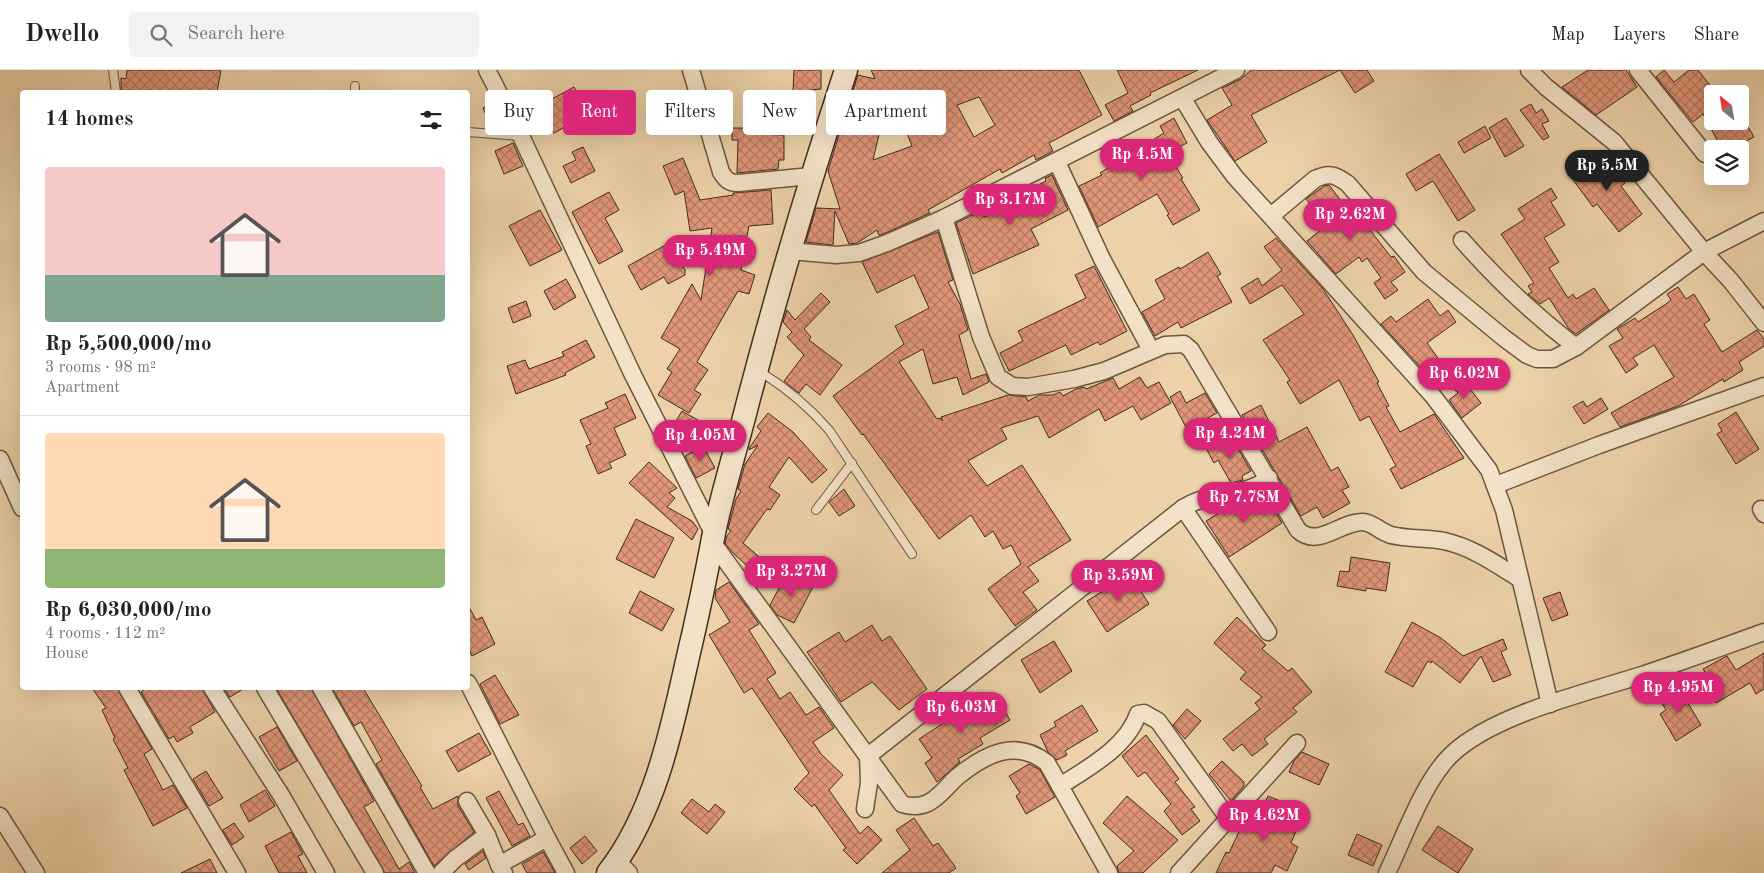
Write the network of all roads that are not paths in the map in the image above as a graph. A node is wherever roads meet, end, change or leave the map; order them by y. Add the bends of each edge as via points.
1 (113, 70) edge
2 (487, 70) edge
3 (690, 70) edge
4 (846, 70) edge
5 (1236, 70) edge
6 (1529, 70) edge
7 (1638, 70) edge
8 (1210, 77) edge
9 (116, 90) edge
10 (1182, 98) junction
11 (470, 132) edge
12 (520, 136) junction
13 (1704, 153) edge
14 (1057, 162) junction
15 (811, 176) junction
16 (1272, 216) junction
17 (944, 218) junction
18 (1764, 220) edge
19 (1462, 240) dead end
20 (790, 251) junction
21 (1704, 252) junction
22 (1764, 324) edge
23 (1576, 347) junction
24 (1151, 350) junction
25 (757, 370) junction
26 (1764, 386) edge
27 (0, 459) edge
28 (852, 463) junction
29 (1269, 478) junction
30 (1496, 485) junction
31 (20, 504) edge
32 (1183, 508) junction
33 (816, 510) dead end
34 (714, 539) junction
35 (912, 554) dead end
36 (1520, 579) junction
37 (1268, 632) dead end
38 (1764, 632) edge
39 (470, 687) edge
40 (128, 690) edge
41 (213, 690) edge
42 (266, 690) edge
43 (322, 690) edge
44 (1550, 704) junction
45 (1297, 743) dead end
46 (868, 756) junction
47 (1060, 786) junction
48 (467, 801) dead end
49 (865, 809) dead end
50 (0, 816) edge
51 (1228, 818) junction
52 (487, 835) junction
53 (547, 838) junction
54 (502, 869) edge
55 (618, 869) edge
56 (36, 873) edge
57 (237, 873) edge
58 (326, 873) edge
59 (375, 873) edge
60 (427, 873) edge
61 (441, 873) edge
62 (566, 873) edge
63 (1109, 873) edge
64 (1179, 873) edge
65 (1387, 873) edge

1 - 9 lane
2 - 12 street
3 - 15 street via 725,179 738,183
4 - 15 street
5 - 8 street
6 - 21 street via 1614,142
7 - 13 street
8 - 10 street
10 - 14 street
10 - 16 street via 1235,177
11 - 12 lane
12 - 34 street
14 - 17 street
14 - 24 street via 1102,259
15 - 20 street
16 - 23 street via 1315,179 1323,175 1337,176 1348,184 1424,272 1527,355 1546,360
16 - 30 street via 1434,396 1476,450
17 - 20 street via 858,253 836,255
17 - 24 street via 981,337 1002,380 1012,386 1028,387 1074,380 1104,371
18 - 21 street
19 - 23 street via 1496,278
20 - 25 street
21 - 22 street
21 - 23 street
24 - 29 street via 1178,343 1191,350
25 - 28 lane via 776,381 815,414
25 - 34 street
26 - 30 street via 1599,444
27 - 31 street
28 - 33 lane
28 - 35 lane
29 - 32 street via 1252,489 1205,497
29 - 36 street via 1304,535 1320,536 1349,523 1365,522 1389,535 1444,541 1471,550
30 - 36 street
32 - 37 street
32 - 46 street
34 - 46 street
34 - 55 street via 665,749 647,802
36 - 44 street
38 - 44 street
39 - 53 street
40 - 57 street
41 - 58 street via 281,795
42 - 59 street
43 - 60 street
44 - 65 street via 1474,737 1452,753 1429,786
45 - 51 street
46 - 47 street via 902,804 912,807 929,802 973,765 1006,751 1036,754 1047,763
46 - 49 street via 870,783
47 - 51 street via 1113,748 1130,732 1138,714 1144,713 1158,721
47 - 63 street
48 - 52 street
50 - 56 street
51 - 64 street
52 - 54 street
52 - 61 street
53 - 54 street
53 - 62 street

